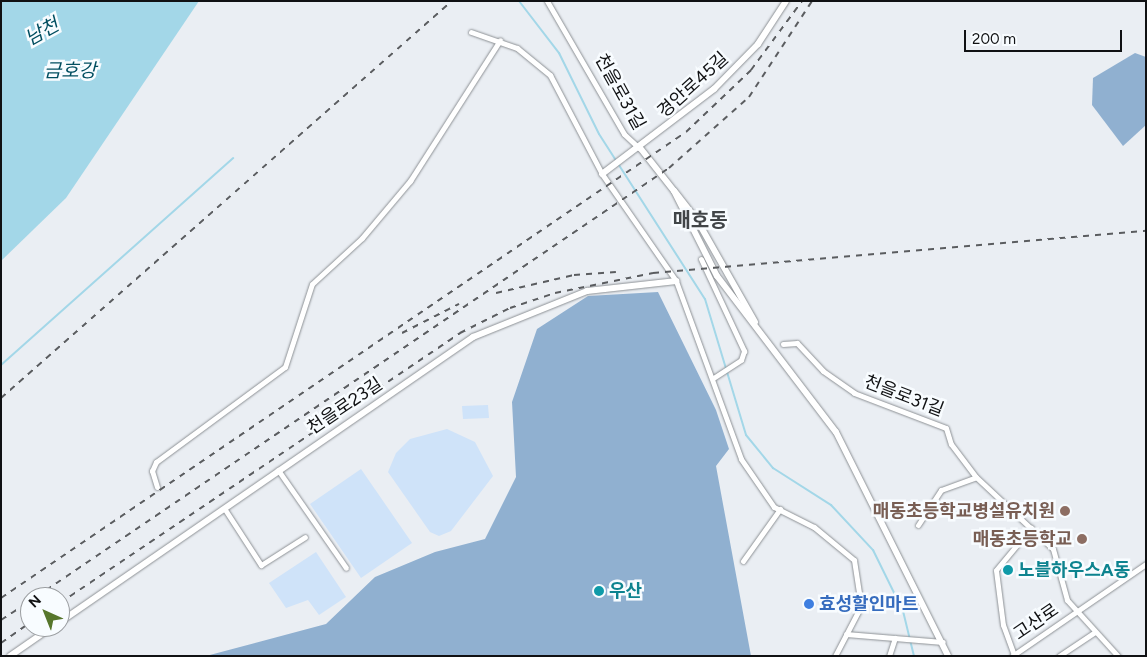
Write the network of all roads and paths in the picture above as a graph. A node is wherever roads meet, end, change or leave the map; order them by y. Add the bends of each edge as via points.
1 (547, 1) edge
2 (786, 1) edge
3 (471, 32) dead end
4 (500, 40) junction
5 (641, 149) junction
6 (605, 172) junction
7 (674, 190) junction
8 (701, 259) dead end
9 (676, 281) junction
10 (755, 322) junction
11 (783, 344) dead end
12 (716, 377) junction
13 (278, 470) junction
14 (976, 477) junction
15 (157, 487) dead end
16 (224, 508) junction
17 (780, 509) junction
18 (918, 525) dead end
19 (1031, 528) junction
20 (304, 537) dead end
21 (743, 561) dead end
22 (1146, 564) edge
23 (346, 568) dead end
24 (1077, 612) junction
25 (70, 615) edge
26 (1095, 632) junction
27 (846, 634) junction
28 (38, 637) edge
29 (895, 638) junction
30 (943, 642) junction
31 (1116, 654) edge
32 (1013, 655) edge
33 (10, 656) edge
34 (835, 656) edge
35 (889, 656) edge
36 (948, 656) edge
37 (1059, 656) edge
38 (1108, 656) edge

1 - 5 street, 천을로31길 via 624,134
2 - 5 street, 경안로45길 via 739,65
3 - 4 street
4 - 6 street via 537,60 550,75
4 - 15 street via 404,188 362,238 312,284 283,369 156,462 152,471
5 - 6 street, 경안로45길
5 - 7 street, 천을로31길
6 - 9 street
7 - 10 street via 697,220
7 - 10 street via 707,260
8 - 12 street via 734,322 744,351 735,364
9 - 12 street
9 - 13 street, 천을로23길 via 587,291 473,337
10 - 30 street via 836,432
11 - 14 street, 천을로31길 via 797,343 823,371 854,394 917,414 946,428 951,444
12 - 17 street via 741,459 774,507
13 - 16 street, 천을로23길
13 - 23 street
14 - 18 street via 941,490
14 - 19 street, 천을로31길
16 - 20 street via 261,565
16 - 25 street, 천을로23길
17 - 21 street
17 - 27 street via 814,527 854,560 861,606
19 - 24 street, 천을로31길 via 1053,549 1067,600
19 - 32 street via 996,570 1003,625
22 - 24 street, 고산로
24 - 26 street, 천을로31길
24 - 32 street, 고산로
26 - 31 street, 천을로31길
26 - 37 street
27 - 29 street
27 - 34 street
28 - 33 street
29 - 30 street
29 - 35 street
30 - 36 street
31 - 38 street, 천을로31길

